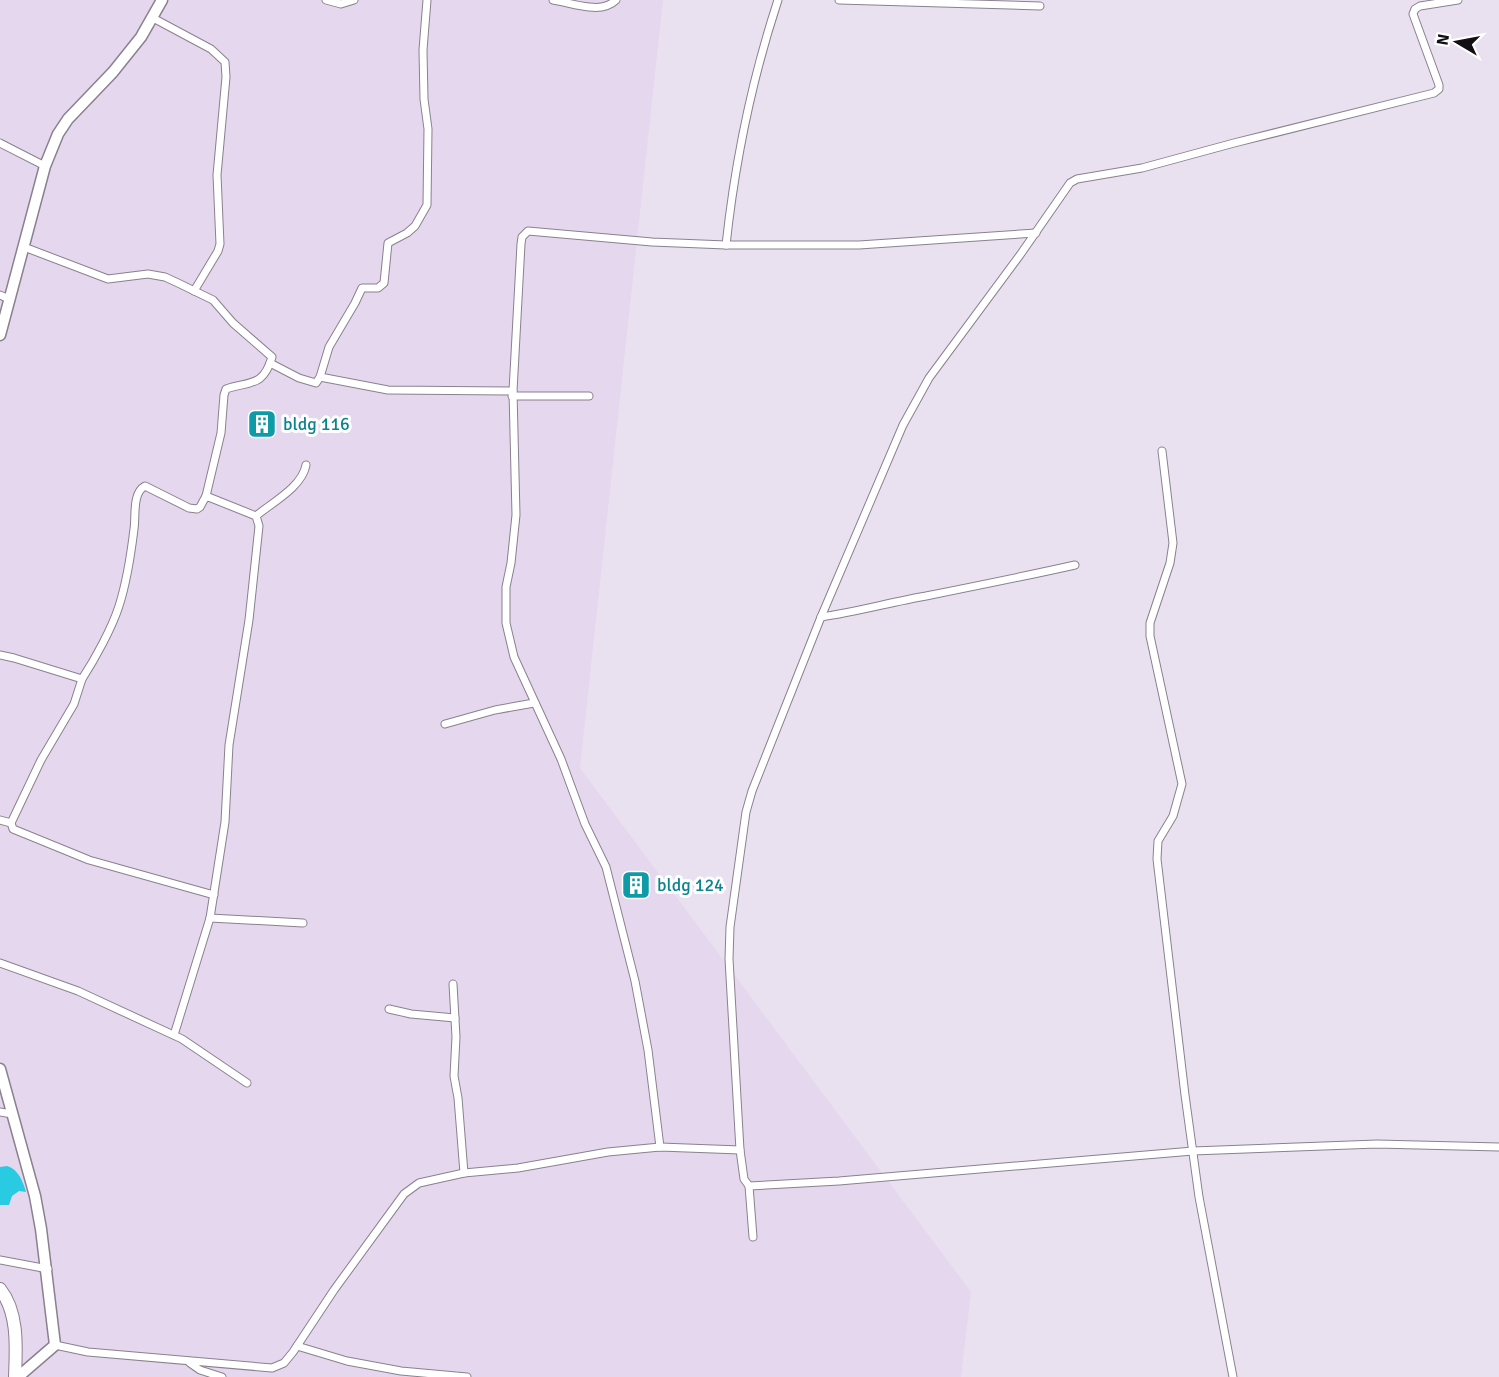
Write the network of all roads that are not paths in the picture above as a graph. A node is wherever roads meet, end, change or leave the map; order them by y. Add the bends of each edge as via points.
1 (162, 0) edge
2 (326, 0) edge
3 (354, 0) edge
4 (428, 0) edge
5 (553, 0) edge
6 (616, 0) edge
7 (778, 0) edge
8 (839, 0) edge
9 (1458, 0) edge
10 (1040, 6) dead end
11 (153, 18) junction
12 (0, 143) edge
13 (45, 166) junction
14 (1035, 233) junction
15 (726, 245) junction
16 (24, 246) junction
17 (194, 291) junction
18 (4, 297) edge
19 (0, 335) edge
20 (270, 363) junction
21 (320, 377) junction
22 (512, 394) junction
23 (589, 396) dead end
24 (1162, 451) dead end
25 (306, 465) dead end
26 (207, 496) junction
27 (256, 516) junction
28 (1075, 565) dead end
29 (822, 617) junction
30 (0, 655) edge
31 (82, 680) junction
32 (534, 703) junction
33 (445, 724) dead end
34 (0, 820) edge
35 (11, 823) junction
36 (214, 896) junction
37 (210, 918) junction
38 (303, 923) dead end
39 (0, 963) edge
40 (453, 984) dead end
41 (390, 1009) dead end
42 (454, 1018) junction
43 (174, 1035) junction
44 (0, 1069) edge
45 (247, 1083) dead end
46 (0, 1112) edge
47 (12, 1114) junction
48 (660, 1147) junction
49 (1499, 1147) edge
50 (740, 1150) junction
51 (1193, 1150) junction
52 (464, 1173) junction
53 (749, 1186) junction
54 (753, 1237) dead end
55 (0, 1260) edge
56 (48, 1269) junction
57 (0, 1289) edge
58 (55, 1345) junction
59 (297, 1346) junction
60 (188, 1362) junction
61 (16, 1377) edge
62 (222, 1377) edge
63 (467, 1377) edge
64 (1233, 1377) edge

1 - 11 main road
2 - 3 street via 341,4
4 - 21 street via 423,50 427,205 415,226 388,243 384,283 378,288 362,288 329,347
5 - 6 street via 600,7 610,6
7 - 15 street via 749,110
8 - 10 street
9 - 14 street via 1420,6 1413,14 1439,85 1434,93 1142,168 1073,181
11 - 13 main road via 113,72 68,119
11 - 17 street via 211,49 225,62 217,175 220,244
12 - 13 street
13 - 16 main road
14 - 15 street via 859,245
14 - 29 street via 929,378 903,425
15 - 22 street via 528,231 521,244
16 - 17 street via 108,279 148,274 165,277
16 - 18 main road
17 - 20 street via 213,300 272,357
18 - 19 main road
20 - 21 street via 314,383
20 - 26 street via 255,383 226,389
21 - 22 street via 388,390
22 - 23 street
22 - 32 street via 516,515 506,587 506,622 514,657
24 - 51 street via 1173,543 1150,623 1150,636 1182,784 1173,816 1158,841 1157,859
25 - 27 street via 291,490
26 - 27 street
26 - 31 street via 196,510 145,486 137,493 120,604
27 - 36 street via 259,526 249,620 229,745 225,822
28 - 29 street
29 - 50 street via 746,812 729,959
30 - 31 street
31 - 35 street via 74,704
32 - 33 street
32 - 48 street via 606,867 637,992
34 - 35 street
35 - 36 street via 13,829 25,835 89,860
36 - 37 street
37 - 38 street
37 - 43 street
39 - 43 street via 78,991
40 - 42 street
41 - 42 street
42 - 52 street via 454,1076
43 - 45 street
44 - 47 main road
46 - 47 street
47 - 56 main road
48 - 50 street
48 - 52 street
49 - 51 street via 1377,1144
50 - 53 street via 744,1179
51 - 53 street
51 - 64 street
52 - 59 street via 419,1183 404,1194
53 - 54 street
55 - 56 street
56 - 58 main road
57 - 61 highway via 14,1321
58 - 60 street
58 - 61 main road
59 - 60 street via 284,1363 272,1368
59 - 63 street via 401,1371
60 - 62 street

